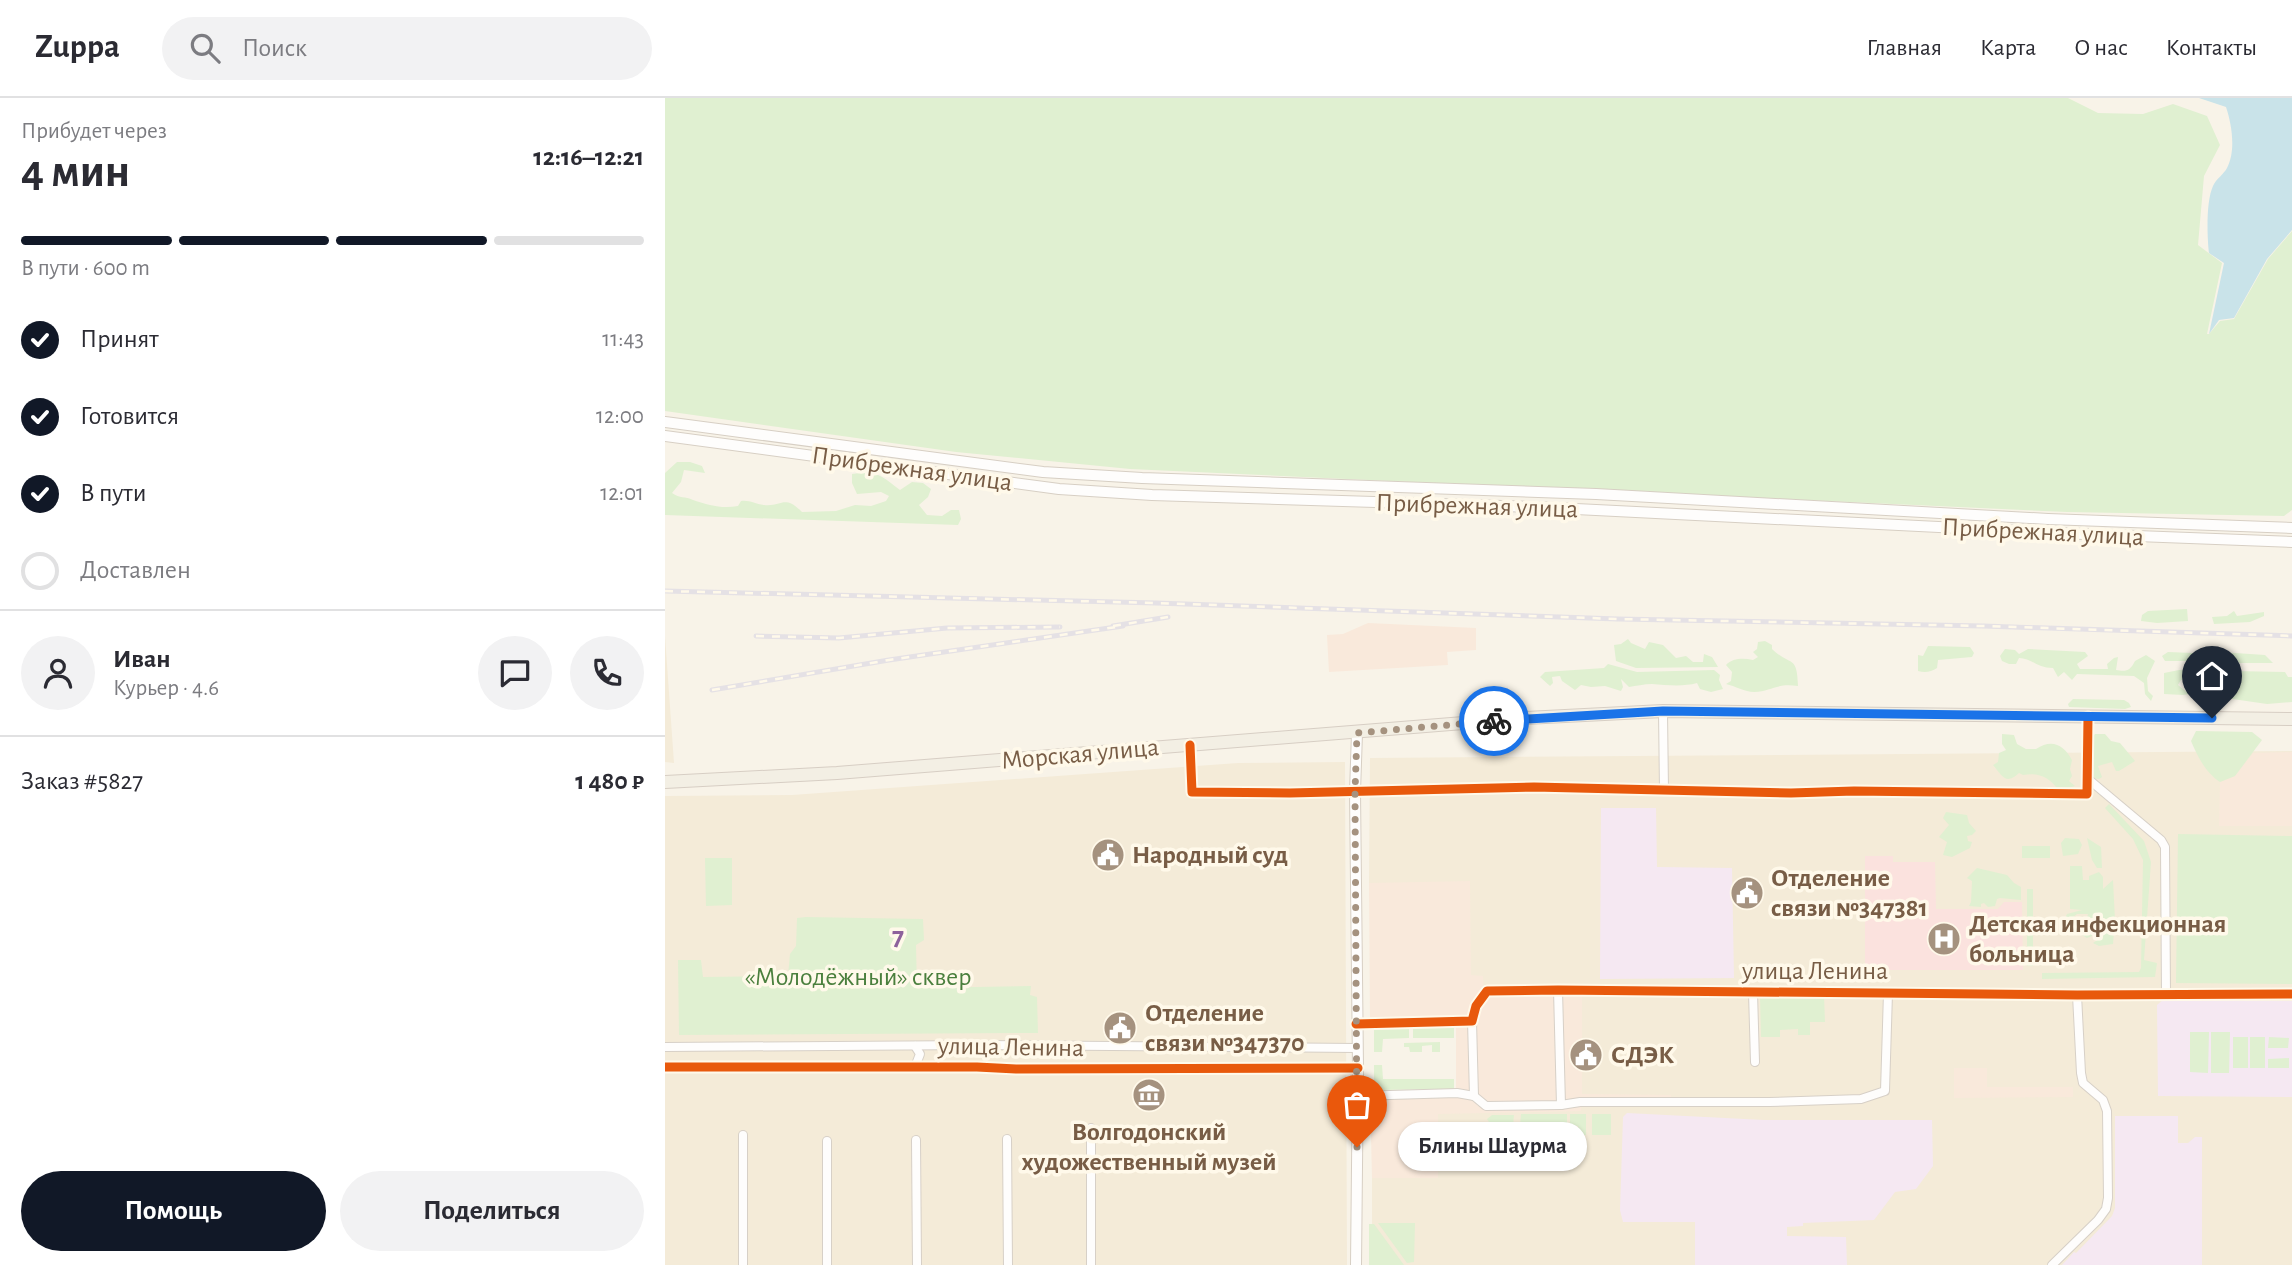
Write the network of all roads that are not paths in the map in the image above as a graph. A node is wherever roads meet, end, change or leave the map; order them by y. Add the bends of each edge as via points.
1 (665, 422) edge
2 (665, 436) edge
3 (2292, 528) edge
4 (2292, 542) edge
5 (1663, 711) junction
6 (2088, 717) junction
7 (2292, 719) edge
8 (1357, 733) junction
9 (1191, 745) junction
10 (2087, 778) junction
11 (665, 782) edge
12 (1664, 791) junction
13 (1355, 792) junction
14 (1558, 990) junction
15 (1753, 992) junction
16 (1888, 993) junction
17 (2292, 994) edge
18 (2077, 995) junction
19 (2166, 995) junction
20 (1472, 1021) junction
21 (1356, 1024) junction
22 (915, 1046) junction
23 (665, 1047) edge
24 (1357, 1048) junction
25 (1755, 1062) dead end
26 (665, 1067) edge
27 (915, 1067) junction
28 (1357, 1068) junction
29 (1357, 1096) junction
30 (1474, 1096) junction
31 (1561, 1105) junction
32 (1091, 1128) dead end
33 (743, 1135) dead end
34 (1007, 1139) dead end
35 (827, 1140) dead end
36 (916, 1140) dead end
37 (743, 1265) edge
38 (827, 1265) edge
39 (917, 1265) edge
40 (1008, 1265) edge
41 (1091, 1265) edge
42 (1356, 1265) edge
43 (2052, 1265) edge

1 - 3 main road, Прибрежная улица via 1044,472 1130,478 1596,494
2 - 4 main road, Прибрежная улица via 1059,489
5 - 6 main road, Морская улица
5 - 8 main road, Морская улица
5 - 12 street
6 - 7 main road, Морская улица
6 - 10 street
8 - 9 main road, Морская улица
8 - 13 main road
9 - 11 main road, Морская улица via 837,774
9 - 13 street via 1192,792
10 - 12 street via 2087,794
10 - 19 street via 2165,847
12 - 13 street
13 - 21 main road
14 - 15 street, улица Ленина
14 - 20 street, улица Ленина via 1487,992
14 - 31 street
15 - 16 street, улица Ленина
15 - 25 street
16 - 18 street, улица Ленина
16 - 31 street via 1885,1091 1861,1099
17 - 19 street, улица Ленина
18 - 19 street, улица Ленина
18 - 43 street via 2083,1083 2107,1111 2108,1198 2098,1220
20 - 21 street
20 - 30 street
21 - 24 main road
22 - 23 street, улица Ленина
22 - 24 street, улица Ленина
22 - 27 street via 920,1054
24 - 28 main road
26 - 27 street, улица Ленина
27 - 28 street, улица Ленина
28 - 29 main road
29 - 30 street
29 - 42 main road
30 - 31 street via 1486,1105
32 - 41 street
33 - 37 street
34 - 40 street
35 - 38 street
36 - 39 street

